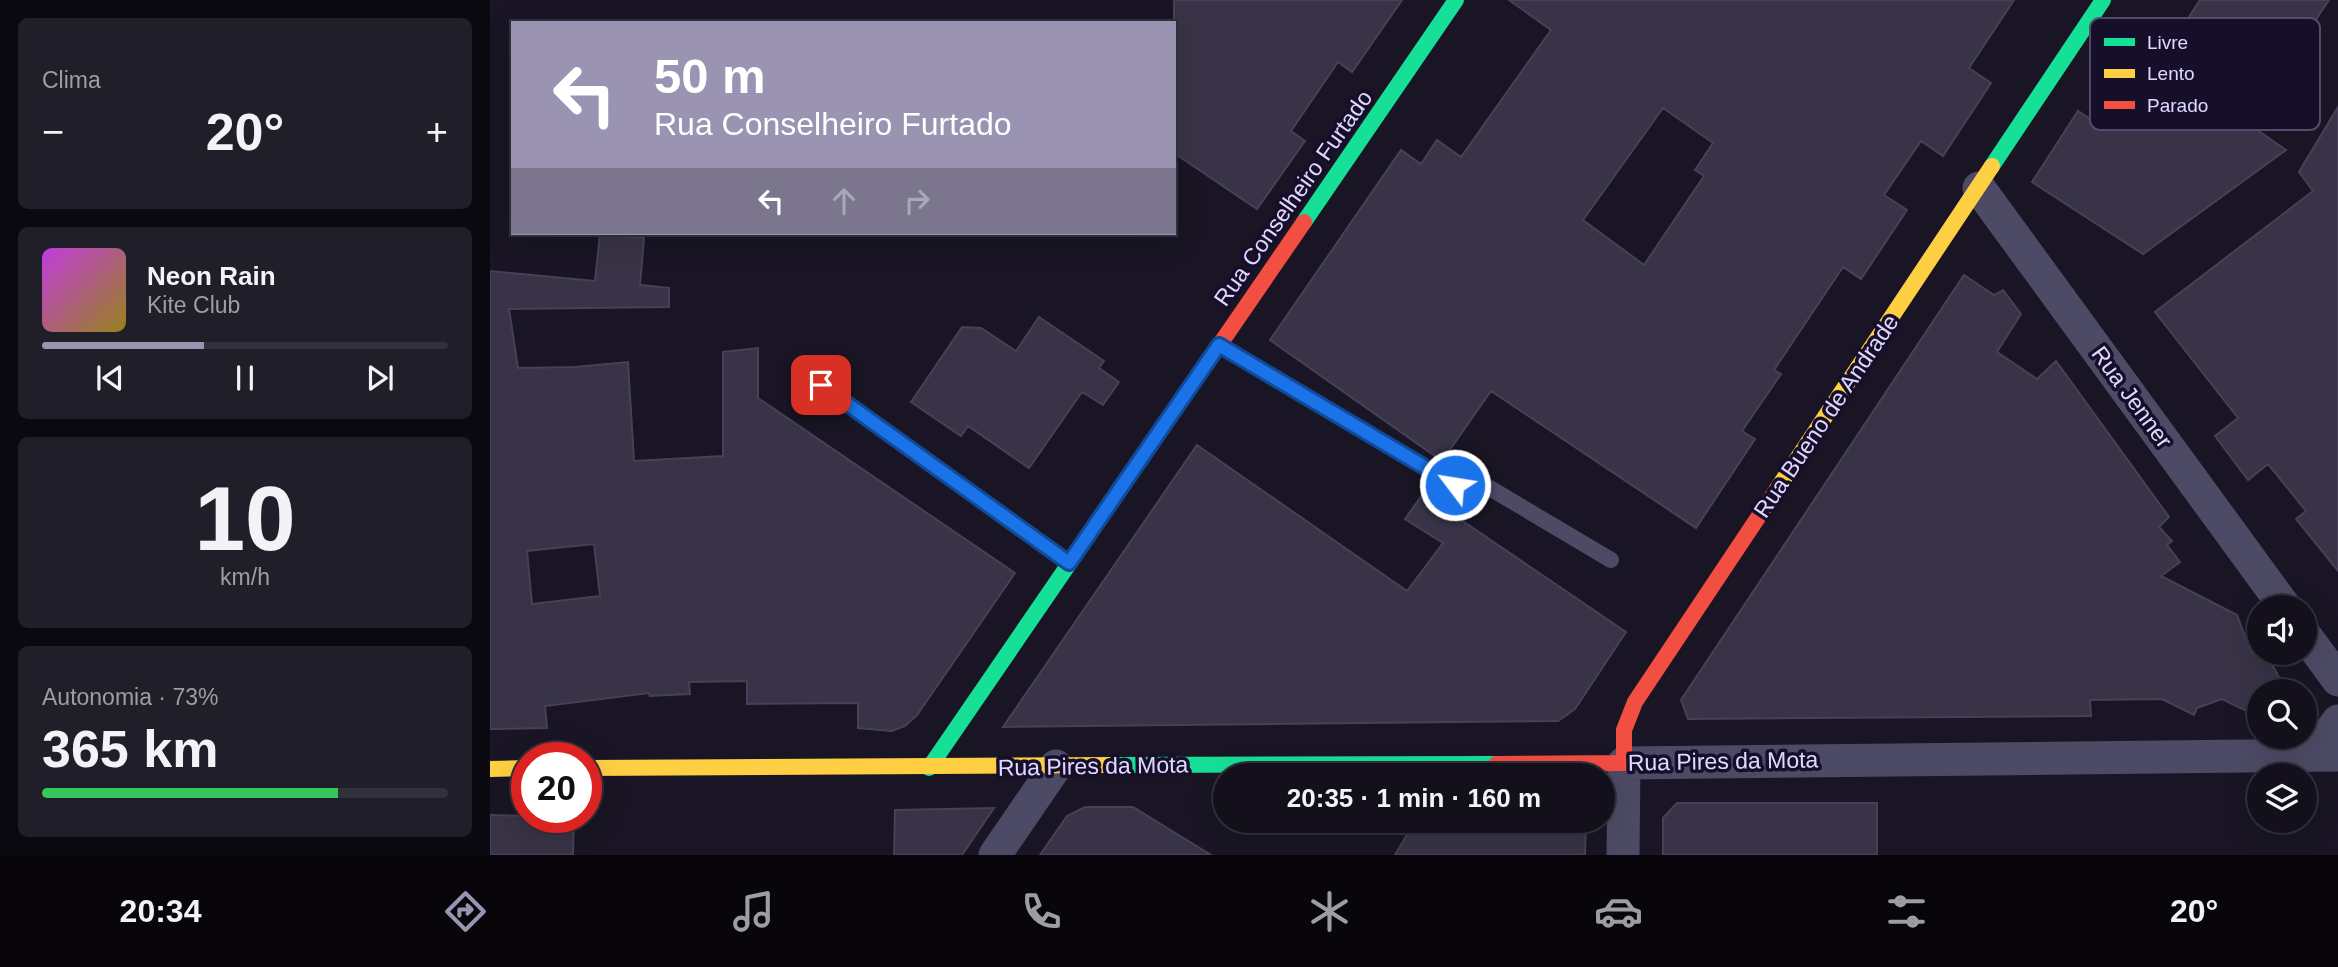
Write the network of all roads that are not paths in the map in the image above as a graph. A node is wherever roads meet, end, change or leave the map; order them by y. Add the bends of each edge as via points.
1 (1456, 0) edge
2 (2103, 0) edge
3 (2091, 18) edge
4 (2090, 20) edge
5 (1979, 187) junction
6 (1219, 345) junction
7 (821, 385) dead end
8 (1611, 560) dead end
9 (1069, 563) junction
10 (2276, 595) edge
11 (2317, 651) edge
12 (2338, 680) edge
13 (2338, 721) edge
14 (2326, 755) edge
15 (1624, 762) junction
16 (1056, 766) junction
17 (511, 768) edge
18 (602, 768) edge
19 (929, 768) junction
20 (490, 769) edge
21 (995, 855) edge
22 (1623, 855) edge

1 - 6 street, Rua Conselheiro Furtado
2 - 3 street, Rua Bueno de Andrade
4 - 5 street, Rua Bueno de Andrade
5 - 10 street, Rua Jenner
5 - 15 street, Rua Bueno de Andrade via 1635,702 1625,730
6 - 8 lane via 1455,485 1488,487
6 - 9 street, Rua Conselheiro Furtado
7 - 9 lane
9 - 19 street, Rua Conselheiro Furtado
11 - 12 street
13 - 14 street, Rua Pires da Mota
14 - 15 street, Rua Pires da Mota
15 - 16 street, Rua Pires da Mota
15 - 22 street, Rua Bueno de Andrade
16 - 19 street, Rua Pires da Mota
16 - 21 street
17 - 20 street
18 - 19 street, Rua Pires da Mota

